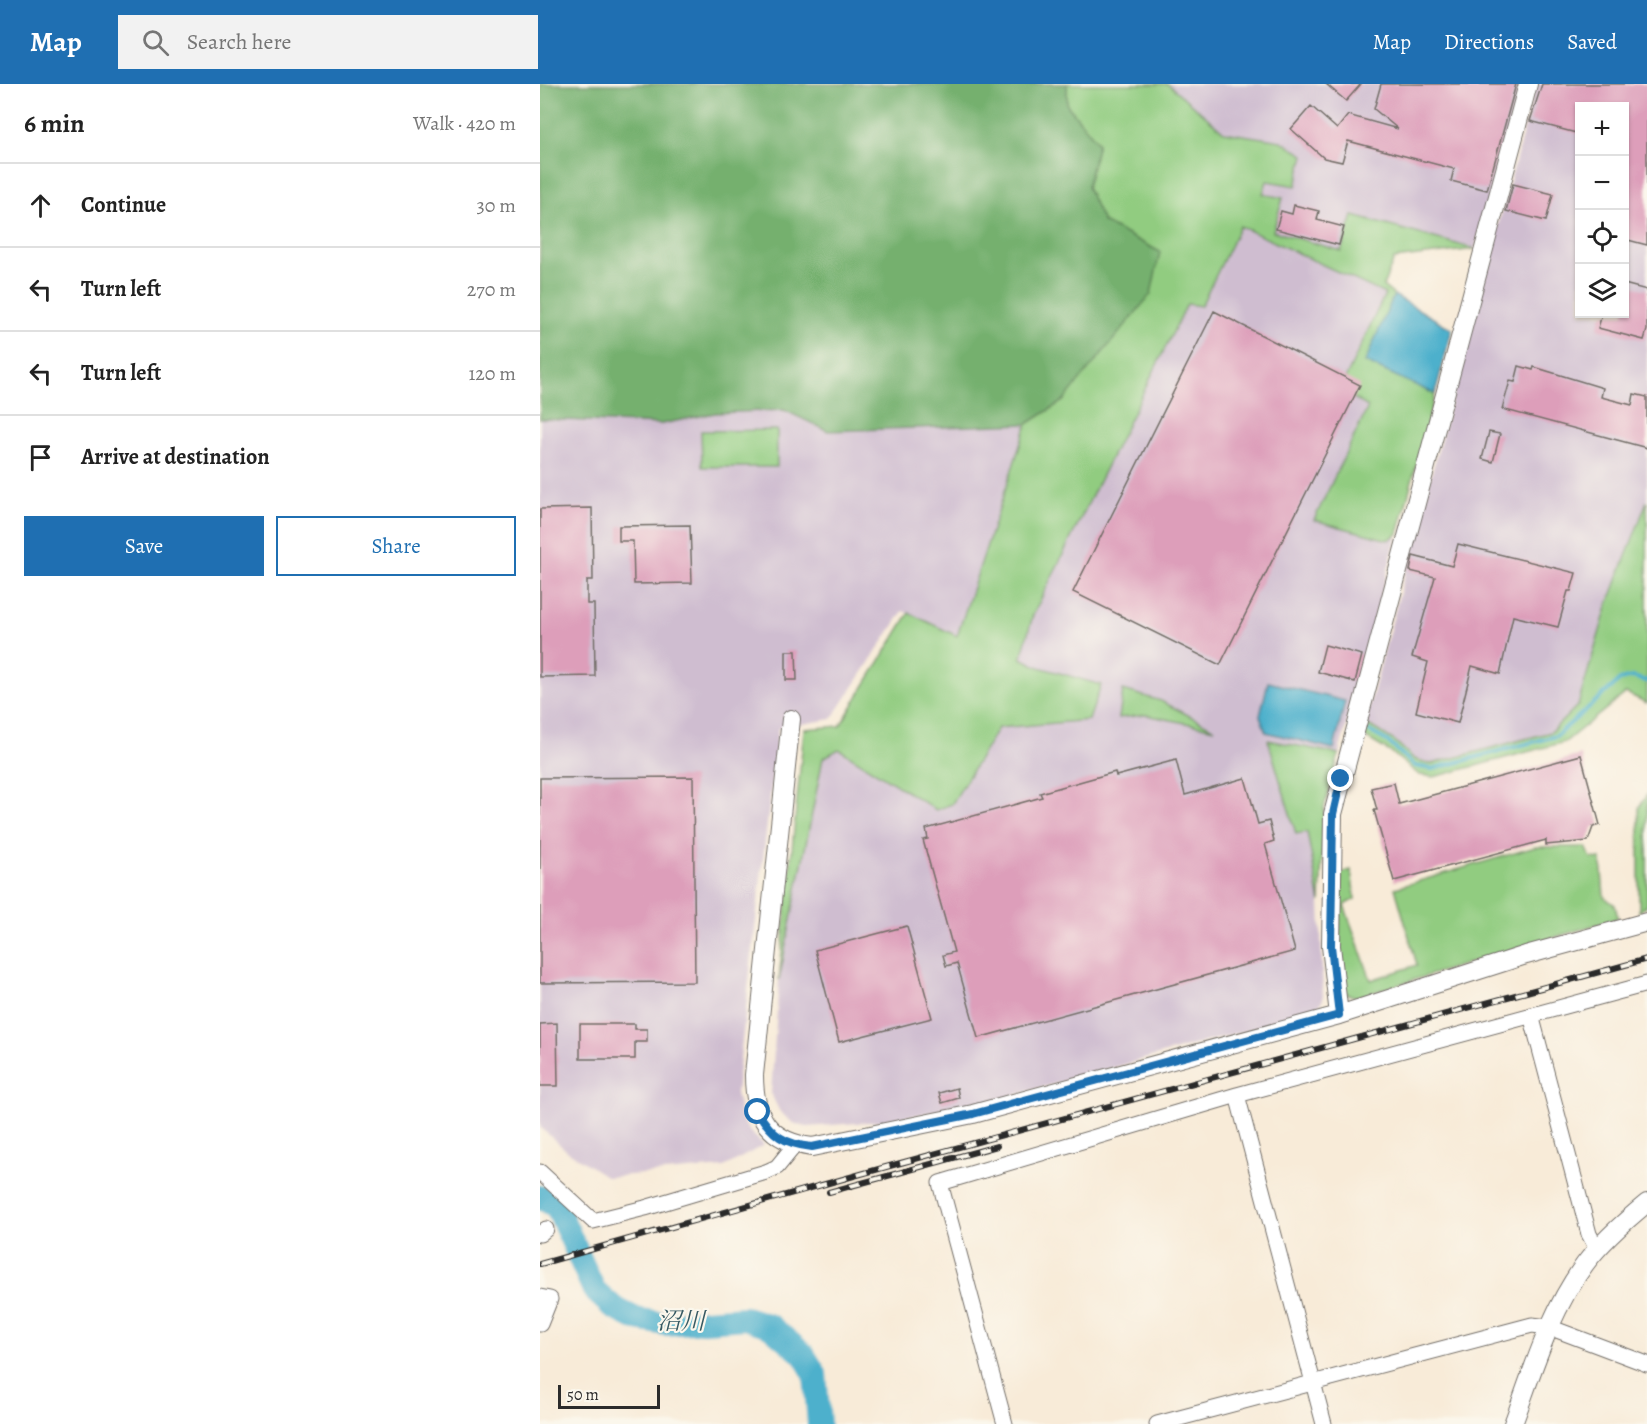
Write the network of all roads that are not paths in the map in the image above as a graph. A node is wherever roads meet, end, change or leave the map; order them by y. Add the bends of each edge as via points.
1 (1528, 84) edge
2 (791, 719) dead end
3 (1647, 922) edge
4 (1647, 984) edge
5 (1339, 1015) junction
6 (1531, 1015) junction
7 (1237, 1095) junction
8 (795, 1145) junction
9 (540, 1173) edge
10 (1647, 1203) edge
11 (1598, 1249) junction
12 (540, 1297) edge
13 (540, 1324) edge
14 (1549, 1328) junction
15 (1647, 1364) edge
16 (1313, 1383) junction
17 (1005, 1424) edge
18 (1157, 1424) edge
19 (1324, 1424) edge
20 (1513, 1424) edge

1 - 5 street via 1333,814 1331,946
2 - 8 street via 753,1076 758,1112 767,1127
3 - 5 street via 1526,955
4 - 6 street
5 - 8 street via 973,1114 830,1144
6 - 7 street
6 - 11 street via 1589,1234
7 - 16 street
7 - 17 street via 940,1183
8 - 9 street via 777,1167 766,1172 593,1221
10 - 11 street
11 - 14 street via 1570,1286
12 - 13 street via 550,1299
14 - 15 street
14 - 16 street via 1532,1326
14 - 20 street
16 - 18 street
16 - 19 street

